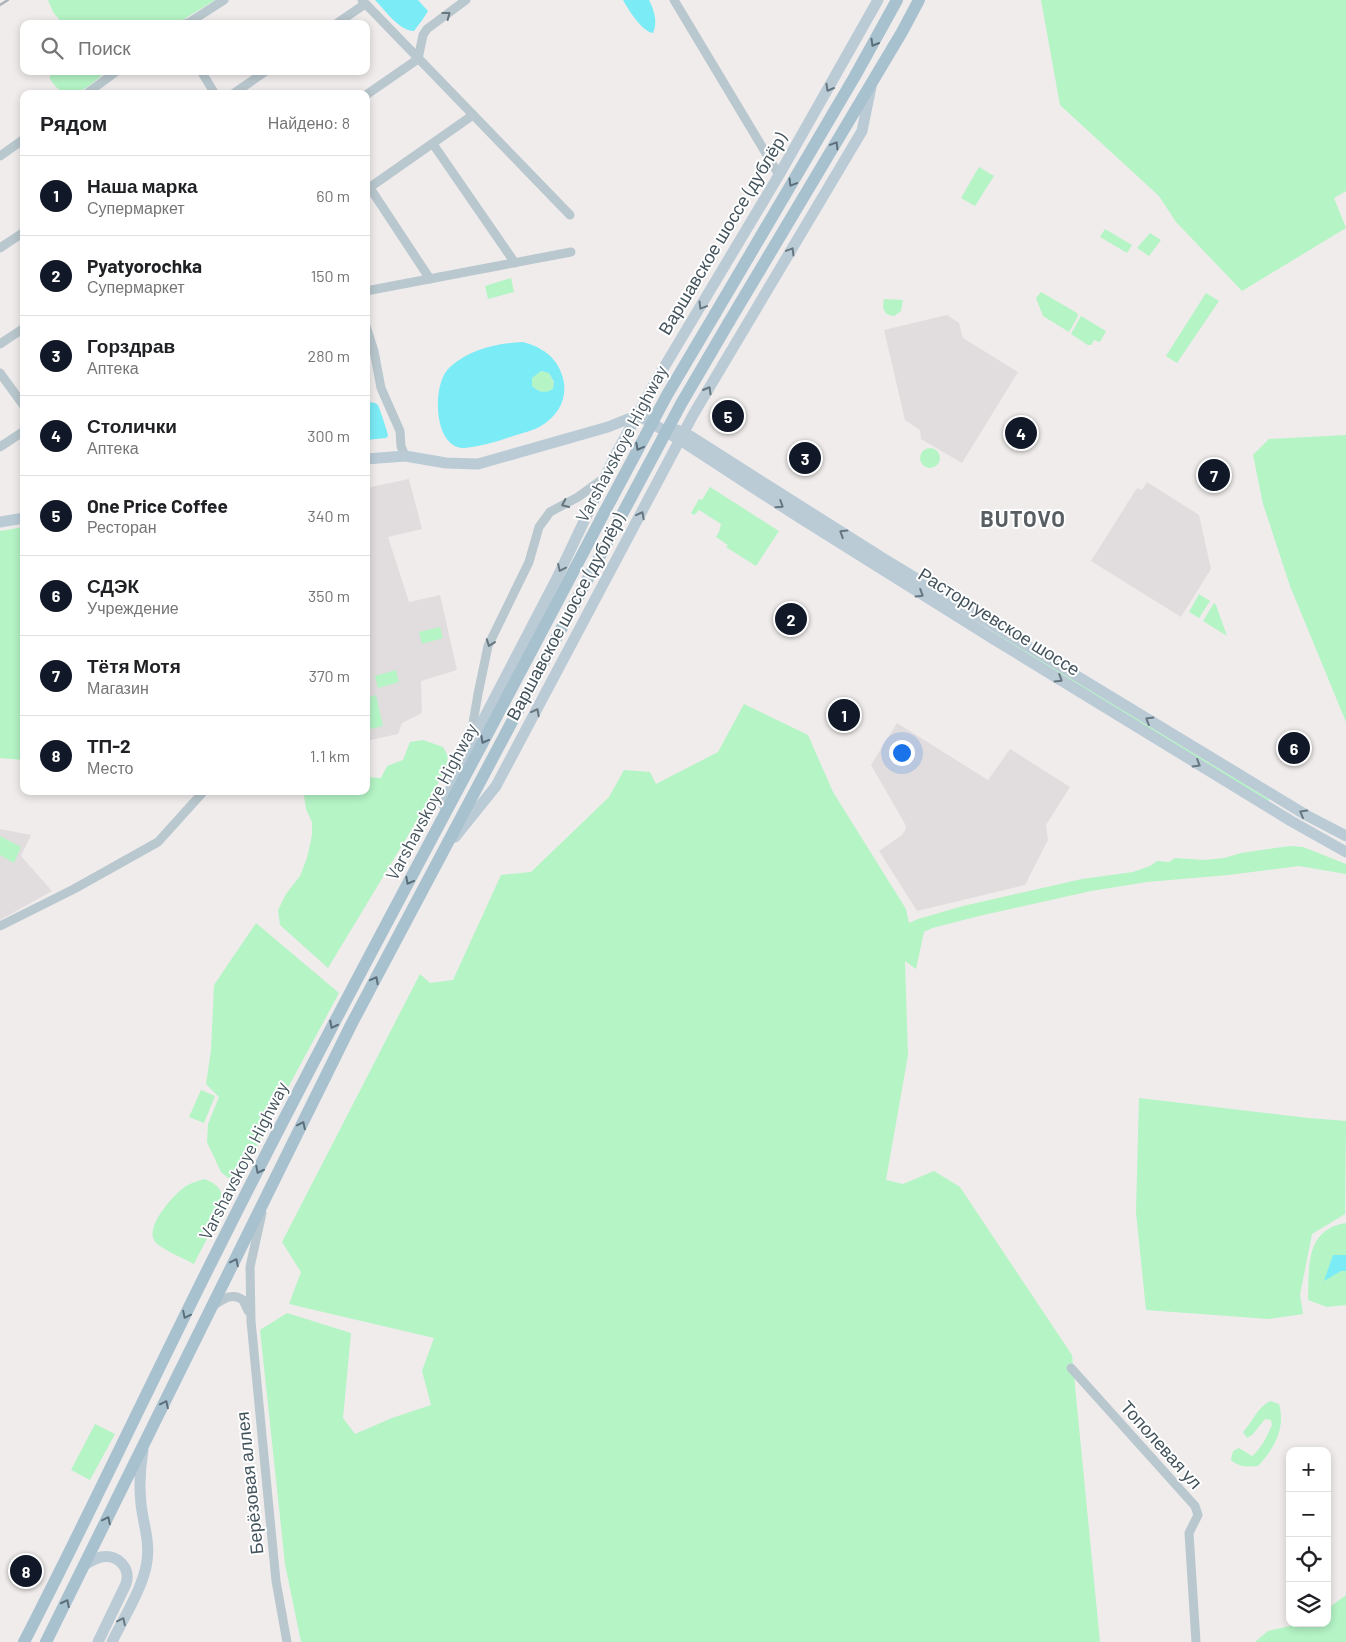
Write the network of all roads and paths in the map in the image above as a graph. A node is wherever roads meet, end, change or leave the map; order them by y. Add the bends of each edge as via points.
1 (224, 0) edge
2 (466, 0) edge
3 (674, 0) edge
4 (878, 0) edge
5 (897, 0) edge
6 (919, 0) edge
7 (364, 2) edge
8 (192, 20) edge
9 (341, 20) edge
10 (418, 59) junction
11 (111, 75) edge
12 (203, 75) edge
13 (260, 75) edge
14 (872, 82) junction
15 (91, 90) edge
16 (213, 90) edge
17 (239, 90) edge
18 (370, 92) edge
19 (473, 116) junction
20 (20, 142) edge
21 (434, 144) junction
22 (0, 156) edge
23 (779, 176) junction
24 (370, 188) edge
25 (370, 192) edge
26 (570, 215) dead end
27 (20, 235) edge
28 (0, 248) edge
29 (570, 252) dead end
30 (515, 263) junction
31 (430, 279) junction
32 (370, 290) edge
33 (20, 331) edge
34 (370, 338) edge
35 (0, 344) edge
36 (0, 373) edge
37 (20, 400) edge
38 (638, 415) junction
39 (600, 430) junction
40 (20, 434) edge
41 (682, 436) junction
42 (0, 448) edge
43 (616, 454) junction
44 (404, 456) junction
45 (370, 459) edge
46 (605, 477) junction
47 (20, 519) edge
48 (0, 522) edge
49 (467, 750) junction
50 (200, 795) edge
51 (1346, 836) edge
52 (432, 838) junction
53 (447, 846) junction
54 (1346, 852) edge
55 (0, 926) edge
56 (265, 1200) junction
57 (213, 1306) junction
58 (250, 1321) junction
59 (1071, 1368) dead end
60 (143, 1447) junction
61 (86, 1564) junction
62 (24, 1640) edge
63 (46, 1642) edge
64 (98, 1642) edge
65 (112, 1642) edge
66 (287, 1642) edge
67 (1196, 1642) edge

1 - 8 street
10 -> 2 street via 427,29
3 - 23 street
4 -> 23 main road, Варшавское шоссе (дублёр)
5 -> 52 main road, Varshavskoye Highway, bridge via 666,395
6 - 14 main road, Varshavskoye Highway
7 - 9 street
7 - 10 street
10 - 18 street
10 - 19 street
11 - 15 street
12 - 16 street
13 - 17 street
41 -> 14 main road, Варшавское шоссе (дублёр) via 862,131
53 -> 14 main road, Varshavskoye Highway, bridge via 681,404
19 - 21 street
19 - 26 street
20 - 22 street
21 - 24 street
21 - 30 street
23 -> 38 main road, Варшавское шоссе (дублёр)
25 - 31 street
27 - 28 street
29 - 30 street
30 - 31 street
31 - 32 street
33 - 35 street
34 - 44 street via 381,388 400,431
36 - 37 street
38 - 39 main road
38 - 41 main road
38 - 43 main road, Варшавское шоссе (дублёр)
39 - 43 main road via 613,432 618,438
39 - 44 main road via 478,464
40 - 42 street
51 -> 41 main road, Расторгуевское шоссе via 1306,815
53 -> 41 main road, Варшавское шоссе (дублёр) via 496,786
41 -> 54 main road, Расторгуевское шоссе via 807,522 992,638
43 - 46 main road, Варшавское шоссе (дублёр)
44 - 45 main road
46 -> 49 main road, Варшавское шоссе (дублёр) via 557,578
46 -> 49 street via 550,512 539,527 529,562 488,646
47 - 48 main road
49 - 52 main road, Варшавское шоссе (дублёр)
50 - 55 street via 158,842
52 -> 62 main road, Varshavskoye Highway via 216,1252
56 -> 53 main road, Varshavskoye Highway via 351,1025
57 -> 56 main road, Varshavskoye Highway
56 - 58 street, Берёзовая аллея via 250,1267
57 - 58 street, Берёзовая аллея via 224,1298 238,1296 243,1300
60 -> 57 main road, Varshavskoye Highway
58 - 66 street, Берёзовая аллея via 276,1581
59 - 67 street, Тополевая ул via 1194,1506 1198,1515 1188,1533
61 -> 60 main road, Varshavskoye Highway
65 -> 60 main road via 145,1571 148,1555 140,1497
63 -> 61 main road, Varshavskoye Highway
61 - 64 main road via 112,1557 122,1563 128,1576

